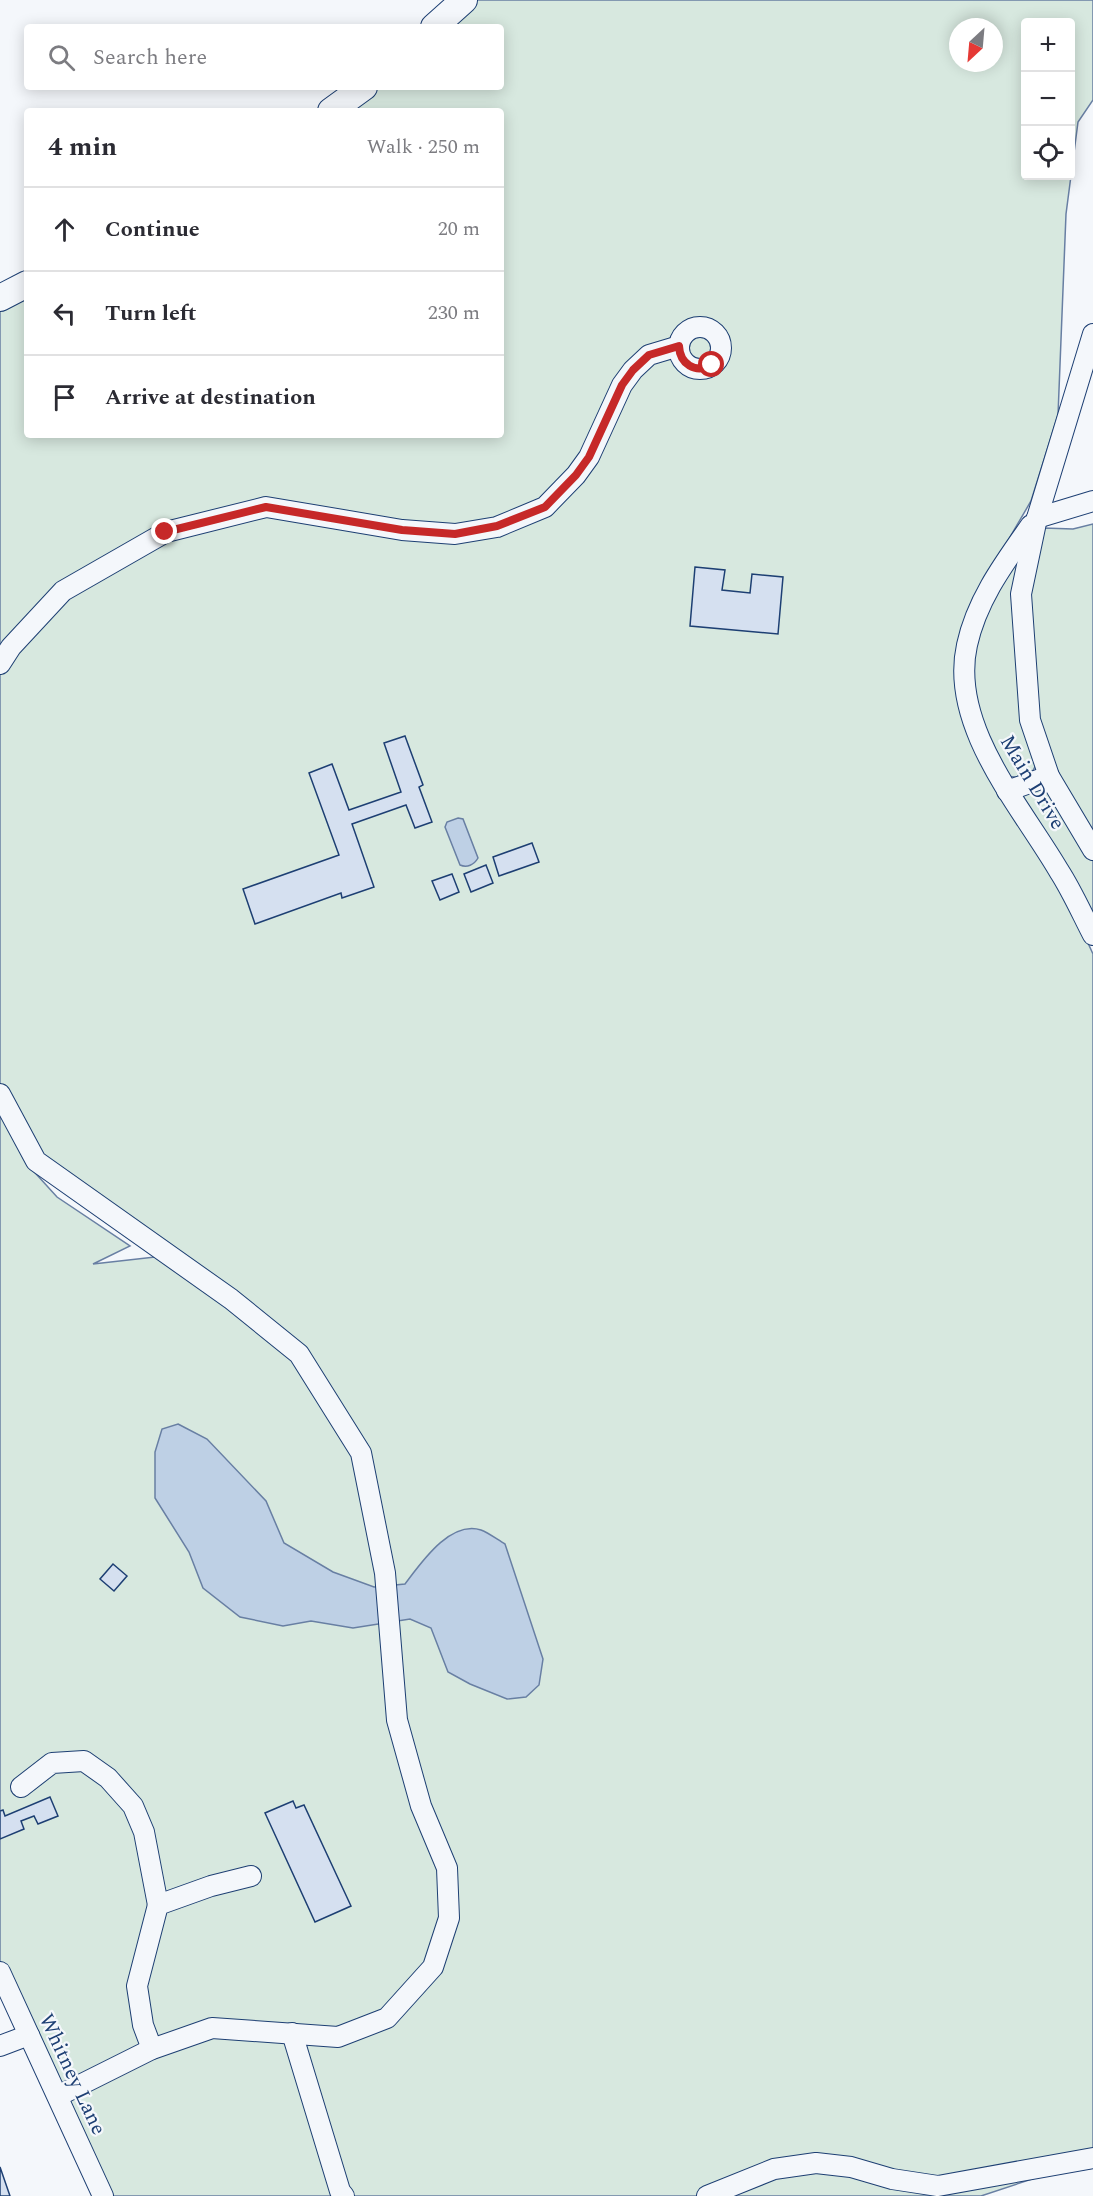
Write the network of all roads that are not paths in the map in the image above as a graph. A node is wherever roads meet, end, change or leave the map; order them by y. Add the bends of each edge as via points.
1 (464, 0) edge
2 (437, 24) edge
3 (360, 90) edge
4 (335, 108) edge
5 (24, 286) edge
6 (0, 298) edge
7 (1093, 334) edge
8 (679, 346) dead end
9 (1093, 501) edge
10 (1037, 518) junction
11 (0, 664) edge
12 (1049, 776) junction
13 (1007, 791) junction
14 (1093, 850) edge
15 (1093, 935) edge
16 (0, 1094) edge
17 (21, 1787) dead end
18 (251, 1876) dead end
19 (158, 1905) junction
20 (0, 1971) edge
21 (292, 2033) junction
22 (28, 2035) junction
23 (0, 2046) edge
24 (152, 2049) junction
25 (58, 2096) junction
26 (1093, 2158) edge
27 (103, 2196) edge
28 (344, 2196) edge
29 (707, 2196) edge

1 - 2 main road
3 - 4 main road
5 - 6 main road
7 - 10 street, Main Drive
8 - 11 street via 649,355 633,370 622,385 589,457 545,507 497,526 455,534 402,530 266,507 165,532 63,591
9 - 10 street
10 - 12 street, Main Drive via 1021,594 1030,720
10 - 13 street, Main Drive via 996,575 966,646 966,694 979,737
12 - 13 street
12 - 14 street, Main Drive
13 - 15 street, Main Drive via 1060,872
16 - 21 street via 36,1161 231,1299 299,1354 361,1453 385,1573 397,1720 421,1806 447,1868 449,1918 433,1967 387,2018 338,2037
17 - 19 street via 52,1762 84,1761 108,1778 133,1806 144,1832
18 - 19 street
19 - 24 street via 137,1986 143,2025
20 - 22 street, Whitney Lane
21 - 24 street via 212,2028
21 - 28 street via 322,2137
22 - 23 street
22 - 25 street, Whitney Lane
24 - 25 street
25 - 27 street, Whitney Lane
26 - 29 street via 938,2186 816,2163 774,2169

